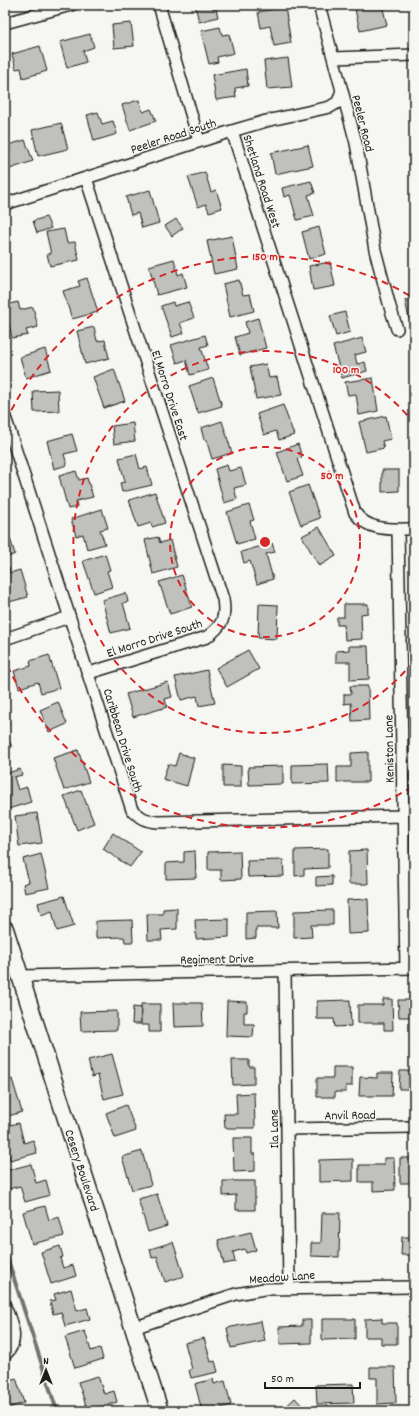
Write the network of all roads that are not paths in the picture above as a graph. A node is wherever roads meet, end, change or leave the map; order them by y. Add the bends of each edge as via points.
1 (71, 5) edge
2 (158, 5) edge
3 (319, 5) edge
4 (5, 23) edge
5 (414, 55) edge
6 (334, 58) junction
7 (342, 90) junction
8 (232, 131) junction
9 (199, 141) junction
10 (86, 178) junction
11 (5, 204) edge
12 (397, 329) dead end
13 (5, 417) edge
14 (398, 529) junction
15 (414, 529) edge
16 (69, 617) junction
17 (223, 620) joint
18 (5, 638) edge
19 (89, 673) junction
20 (403, 816) junction
21 (5, 929) edge
22 (410, 968) edge
23 (285, 971) junction
24 (20, 976) junction
25 (414, 1127) edge
26 (287, 1129) junction
27 (414, 1287) edge
28 (289, 1288) junction
29 (5, 1306) edge
30 (133, 1328) junction
31 (5, 1355) edge
32 (160, 1411) edge

1 - 4 street
2 - 9 street
3 - 6 street, Peeler Road
5 - 6 street
6 - 7 street, Peeler Road
7 - 8 street, Peeler Road South via 338,102 330,107
7 - 12 street, Peeler Road via 356,143 375,250
8 - 9 street, Peeler Road South
8 - 14 street, Shetland Road West via 355,513 365,524 376,528
9 - 10 street, Peeler Road South
10 - 11 street, Peeler Road South
10 - 17 street, El Morro Drive East via 223,599
13 - 16 street, Caribbean Drive South
14 - 15 street, Shetland Road West
14 - 20 street, Keniston Lane
16 - 18 street
16 - 19 street, Caribbean Drive South
17 - 19 street, El Morro Drive South via 207,637
19 - 20 street, Caribbean Drive South via 128,801 139,817 158,822
20 - 22 street, Keniston Lane
21 - 24 main road, Cesery Boulevard
22 - 23 street, Regiment Drive
23 - 24 street, Regiment Drive
23 - 26 street, Ila Lane
24 - 30 main road, Cesery Boulevard
25 - 26 street, Anvil Road
26 - 28 street, Ila Lane
27 - 28 street, Meadow Lane
28 - 30 street, Meadow Lane via 236,1294
29 - 31 street via 14,1344
30 - 32 main road, Cesery Boulevard

